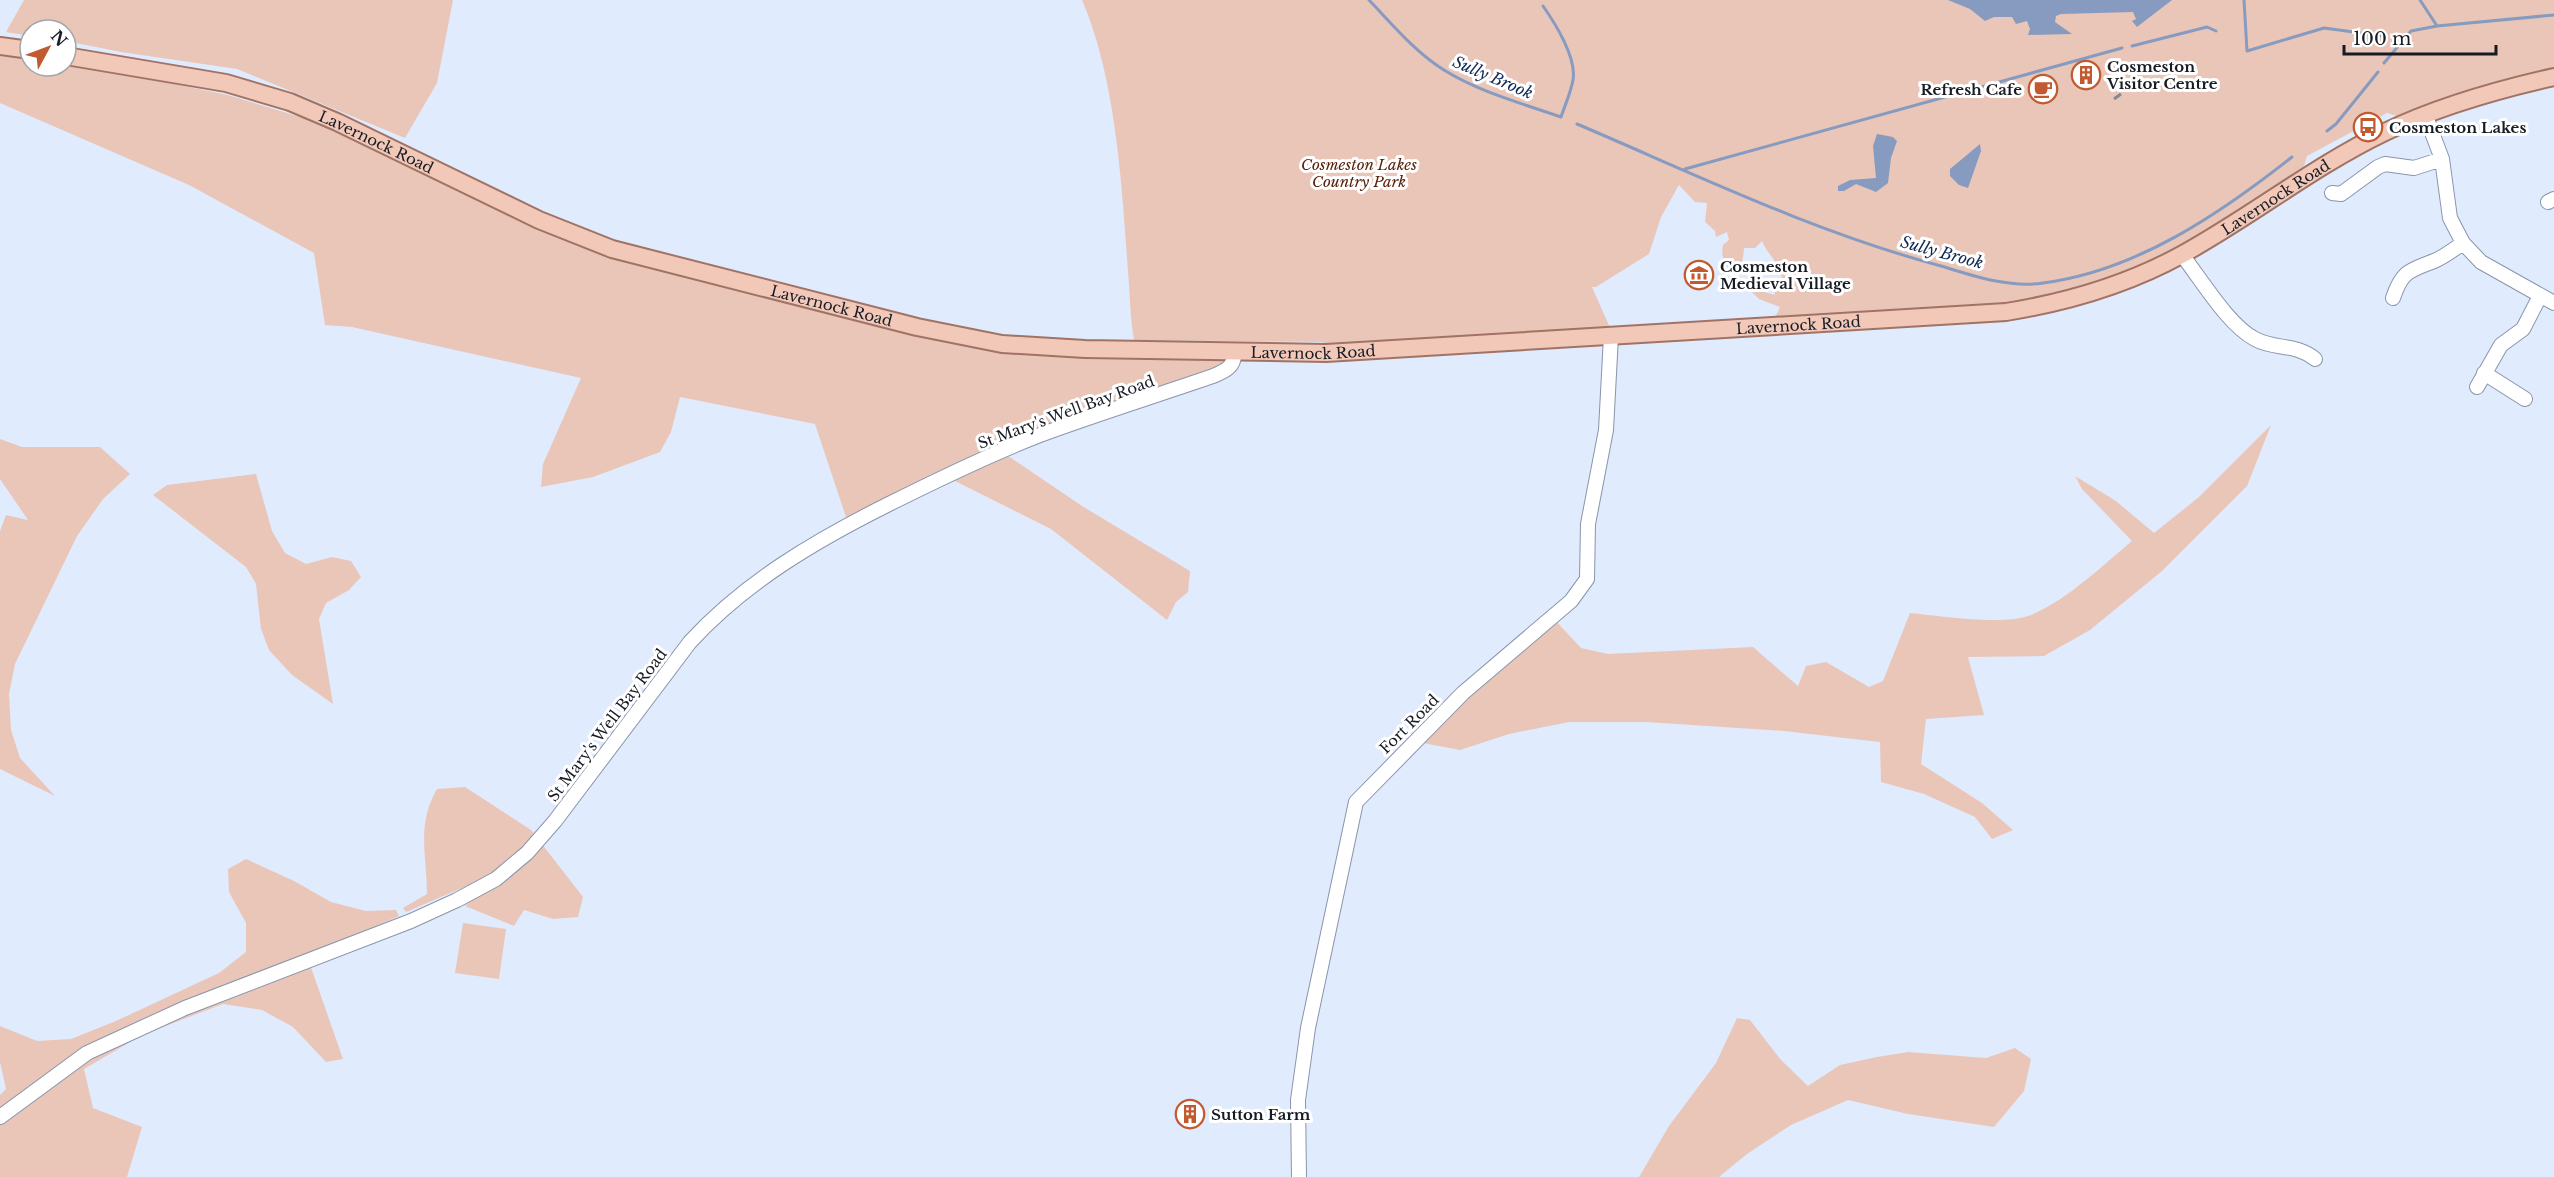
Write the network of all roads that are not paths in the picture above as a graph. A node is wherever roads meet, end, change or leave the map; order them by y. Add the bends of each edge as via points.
1 (0, 46) edge
2 (18, 48) edge
3 (78, 58) edge
4 (2554, 77) edge
5 (2425, 114) junction
6 (2442, 159) junction
7 (2332, 193) dead end
8 (2463, 243) junction
9 (2182, 255) junction
10 (2541, 296) junction
11 (2393, 298) dead end
12 (2554, 303) edge
13 (1611, 336) junction
14 (1234, 352) junction
15 (2315, 359) dead end
16 (2484, 373) junction
17 (2477, 387) dead end
18 (2525, 399) dead end
19 (0, 1117) edge
20 (1299, 1177) edge

1 - 2 main road
3 - 14 main road, Lavernock Road via 198,77 290,102 539,220 612,249 657,261 935,331 1002,344
4 - 5 main road, Lavernock Road
5 - 6 street
5 - 9 main road, Lavernock Road via 2325,164
6 - 7 street via 2414,168 2378,166 2342,194
6 - 8 street via 2450,218
8 - 10 street via 2481,262
8 - 11 street via 2443,257 2409,271
9 - 13 main road, Lavernock Road via 2108,288 2006,312
9 - 15 street via 2245,333 2265,343 2299,348
10 - 12 street
10 - 16 street via 2523,329 2501,345
13 - 14 main road, Lavernock Road via 1381,351
13 - 20 street, Fort Road via 1606,430 1588,524 1587,579 1571,601 1463,693 1356,802 1308,1028 1298,1100
14 - 19 street, St Mary's Well Bay Road via 1229,368 1213,376 1038,436 950,473 852,522 759,579 690,642 555,820 527,853 496,879 411,921 185,1008 87,1053
16 - 17 street
16 - 18 street

